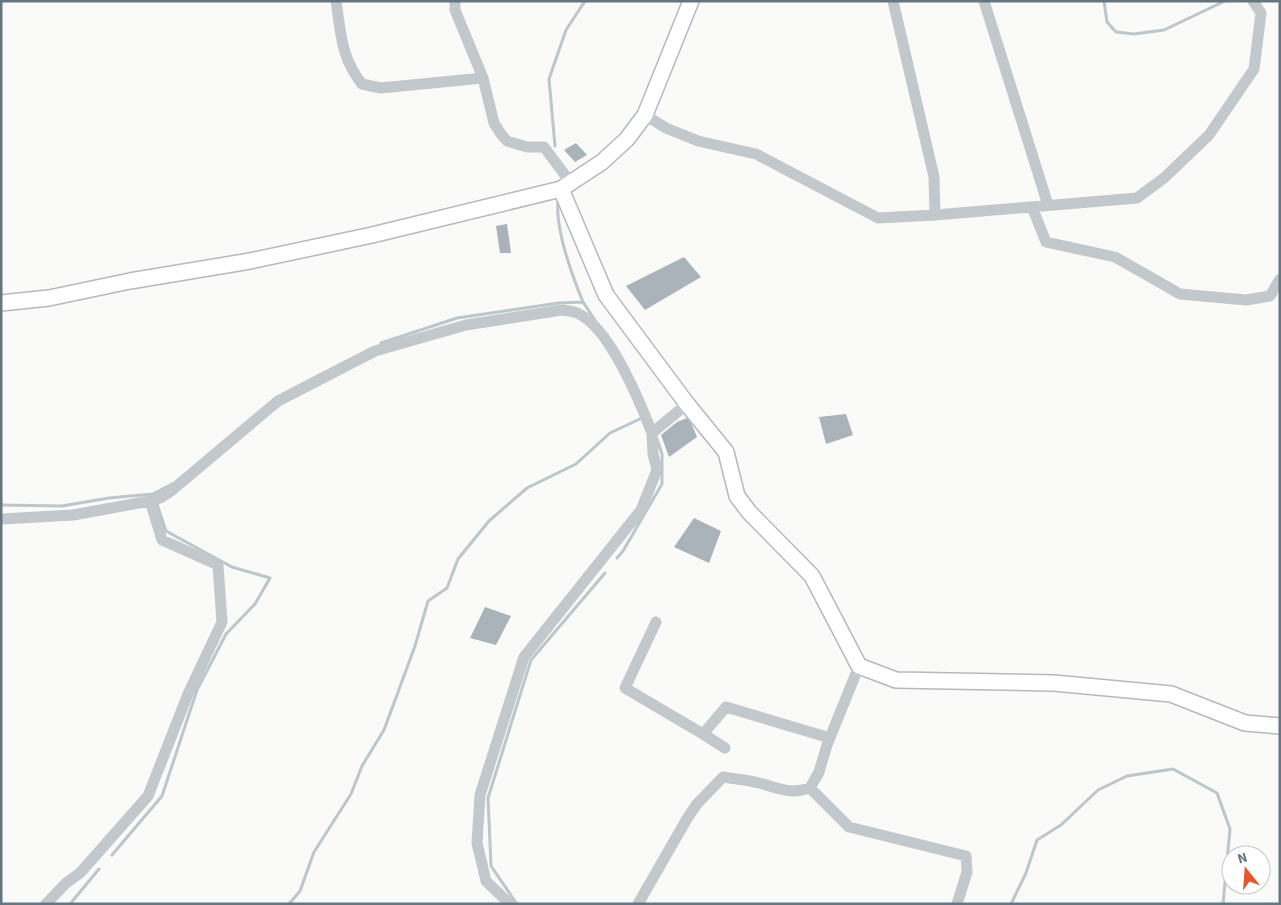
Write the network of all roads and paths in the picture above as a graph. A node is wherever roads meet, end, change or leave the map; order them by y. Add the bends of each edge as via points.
1 (336, 1) edge
2 (455, 1) edge
3 (691, 1) edge
4 (893, 1) edge
5 (984, 1) edge
6 (1253, 1) edge
7 (483, 78) junction
8 (644, 115) junction
9 (566, 186) junction
10 (1048, 205) junction
11 (1032, 207) junction
12 (935, 215) junction
13 (1280, 279) edge
14 (1, 303) edge
15 (686, 404) junction
16 (650, 428) junction
17 (154, 500) junction
18 (1, 519) edge
19 (656, 622) dead end
20 (858, 666) junction
21 (1280, 726) edge
22 (702, 734) junction
23 (830, 738) junction
24 (725, 748) dead end
25 (810, 788) junction
26 (46, 904) edge
27 (510, 904) edge
28 (638, 904) edge
29 (957, 904) edge

1 - 7 street via 342,46 351,71 362,84 381,88
2 - 7 street via 455,10
3 - 8 street
4 - 12 street via 934,178
5 - 10 street
6 - 10 street via 1261,13 1254,70 1209,135 1164,178 1137,198
7 - 9 street via 494,123 507,141 528,148 544,147
8 - 9 street via 627,139 602,162
8 - 12 street via 666,128 698,140 756,154 878,218
9 - 14 street via 372,235 250,261 130,280 49,298
9 - 15 street via 606,295
10 - 11 street
11 - 12 street
11 - 13 street via 1046,242 1114,257 1180,294 1246,300 1270,296
15 - 16 street
15 - 20 street via 726,452 737,496 812,576
16 - 17 street via 637,394 602,335 577,312 562,310 466,325 375,351 278,401
16 - 27 street via 657,470 641,510 524,657 480,795 476,843 486,880
17 - 18 street via 73,515
17 - 26 street via 162,540 218,565 222,622 188,694 148,796 85,867
19 - 22 street via 625,688
20 - 21 street via 896,680 1054,683 1171,694 1245,723
20 - 23 street
22 - 23 street via 726,707
22 - 24 street
23 - 25 street
25 - 28 street via 786,792 761,783 723,777 688,817
25 - 29 street via 849,827 966,856 967,872

